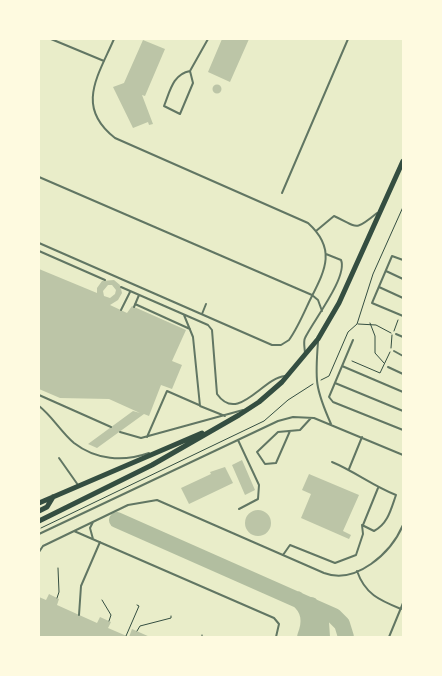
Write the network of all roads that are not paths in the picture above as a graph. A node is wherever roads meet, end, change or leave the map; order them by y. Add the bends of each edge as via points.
1 (51, 39) edge
2 (114, 39) edge
3 (208, 39) edge
4 (348, 39) edge
5 (104, 62) junction
6 (190, 71) junction
7 (403, 162) edge
8 (39, 176) edge
9 (282, 193) dead end
10 (383, 208) junction
11 (316, 231) junction
12 (39, 243) edge
13 (39, 251) edge
14 (326, 254) junction
15 (403, 260) edge
16 (386, 271) junction
17 (403, 279) edge
18 (105, 280) dead end
19 (121, 287) dead end
20 (379, 288) junction
21 (130, 291) junction
22 (139, 295) junction
23 (312, 295) junction
24 (403, 298) edge
25 (206, 304) dead end
26 (121, 310) dead end
27 (322, 311) junction
28 (202, 314) junction
29 (184, 315) junction
30 (403, 316) edge
31 (190, 329) junction
32 (396, 334) dead end
33 (403, 337) edge
34 (318, 339) junction
35 (353, 340) dead end
36 (394, 351) dead end
37 (305, 355) junction
38 (403, 356) edge
39 (342, 366) junction
40 (388, 368) dead end
41 (403, 374) edge
42 (288, 376) junction
43 (335, 383) junction
44 (403, 392) edge
45 (39, 395) edge
46 (39, 406) edge
47 (200, 406) junction
48 (251, 407) junction
49 (403, 412) edge
50 (225, 416) junction
51 (311, 417) junction
52 (331, 424) junction
53 (218, 426) junction
54 (110, 427) dead end
55 (403, 430) edge
56 (290, 431) junction
57 (120, 432) dead end
58 (147, 437) junction
59 (362, 437) junction
60 (238, 440) junction
61 (167, 447) junction
62 (403, 454) edge
63 (59, 458) dead end
64 (332, 462) dead end
65 (349, 469) junction
66 (79, 486) junction
67 (378, 488) junction
68 (54, 497) junction
69 (39, 504) edge
70 (239, 509) dead end
71 (39, 511) edge
72 (39, 521) edge
73 (93, 522) junction
74 (403, 525) edge
75 (362, 526) junction
76 (74, 531) junction
77 (39, 534) edge
78 (93, 539) junction
79 (100, 542) junction
80 (39, 552) edge
81 (283, 556) junction
82 (357, 571) junction
83 (403, 603) edge
84 (400, 609) junction
85 (79, 615) dead end
86 (276, 637) edge
87 (389, 637) edge

1 - 5 lane
2 - 5 lane
3 - 6 lane
4 - 9 lane
5 - 11 lane via 94,84 93,108 96,119 108,133 297,217
6 - 6 lane via 177,77 164,106 180,114 194,83
7 - 10 main road
8 - 23 lane
10 - 11 lane via 361,226 334,216
10 - 34 main road via 343,295
11 - 14 lane
12 - 28 lane
13 - 18 lane
14 - 23 lane via 324,272
14 - 27 lane via 342,260 342,270
15 - 16 lane via 392,256
16 - 17 lane
16 - 20 lane
19 - 21 lane
20 - 24 lane
20 - 30 lane via 372,303
21 - 22 lane
21 - 26 lane
22 - 29 lane
22 - 31 lane via 134,306
23 - 27 lane
23 - 28 lane via 294,334 281,345 272,345
25 - 28 lane
27 - 37 lane via 304,340
29 - 31 lane
29 - 42 lane via 208,325 212,330 216,394 221,400 236,405 276,377
31 - 47 lane
32 - 33 lane
34 - 37 main road
34 - 52 lane via 315,378
35 - 39 lane
36 - 38 lane
37 - 42 main road
39 - 43 lane
39 - 44 lane
40 - 41 lane
42 - 48 main road
43 - 49 lane
43 - 55 lane via 329,397 333,402
45 - 54 lane
46 - 61 lane via 73,442 102,457 138,457
47 - 50 lane
47 - 58 lane via 167,391
48 - 50 lane
48 - 53 main road
50 - 58 lane
51 - 52 lane
51 - 56 lane via 300,430
51 - 60 lane via 278,421
52 - 59 lane
53 - 61 main road
53 - 72 main road via 131,476
56 - 56 lane via 276,463 265,464 257,452 278,432
57 - 58 lane
59 - 62 lane
59 - 65 lane
60 - 70 lane via 260,492 258,499
60 - 77 lane
61 - 66 main road
63 - 66 lane
64 - 65 lane
65 - 67 lane
66 - 68 main road
67 - 75 lane
67 - 75 lane via 396,495 386,522 374,531
68 - 69 main road
68 - 71 main road via 47,507
73 - 76 lane
73 - 78 lane via 90,528
73 - 81 lane via 128,505 157,500
74 - 82 lane via 390,548
75 - 81 lane via 356,555 329,562 290,545
76 - 78 lane
76 - 80 lane via 43,546
78 - 79 lane
79 - 85 lane via 81,586
79 - 86 lane via 274,618 279,624
81 - 82 lane via 332,576
82 - 84 lane via 361,583 374,597
83 - 84 lane
84 - 87 lane

